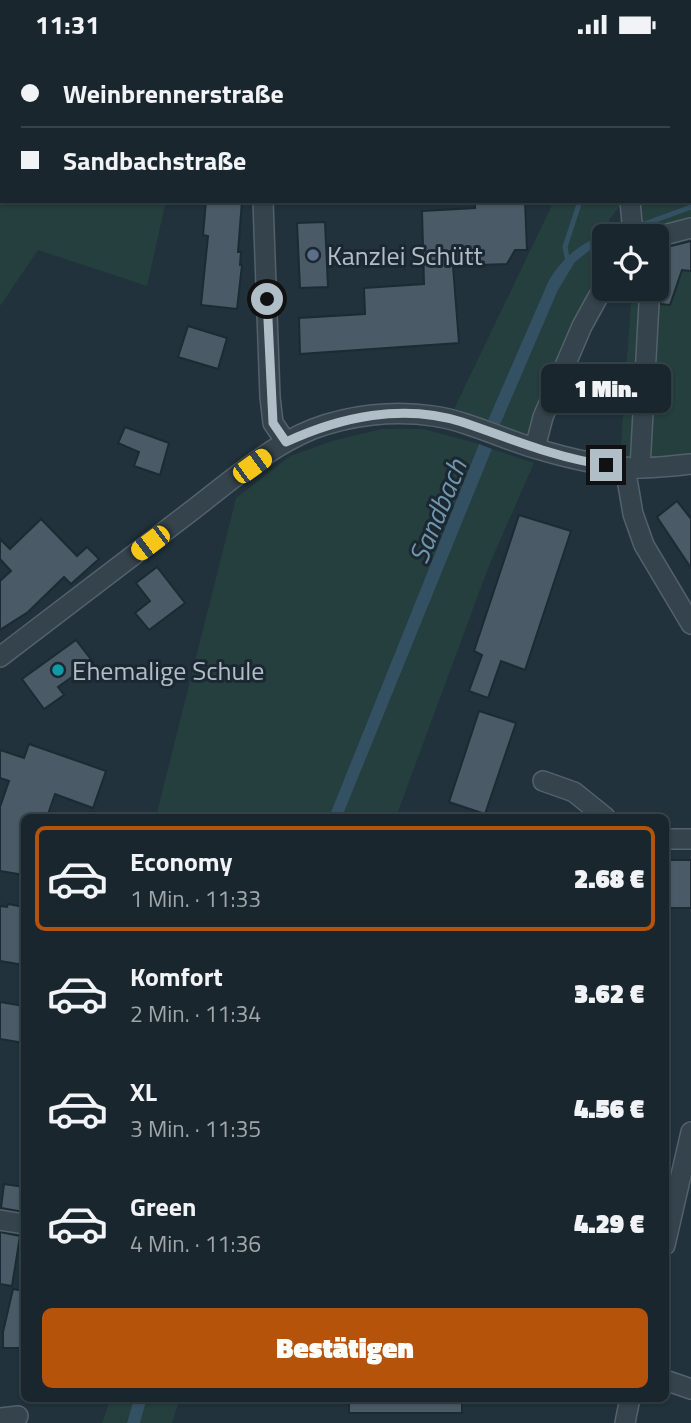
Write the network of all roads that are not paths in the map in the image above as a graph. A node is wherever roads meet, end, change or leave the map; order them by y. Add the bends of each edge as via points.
1 (263, 203) edge
2 (630, 203) edge
3 (633, 224) edge
4 (691, 228) edge
5 (669, 234) edge
6 (596, 301) edge
7 (649, 303) dead end
8 (286, 442) junction
9 (535, 449) junction
10 (691, 464) edge
11 (633, 468) junction
12 (691, 624) edge
13 (0, 657) edge
14 (543, 781) dead end
15 (601, 814) edge
16 (669, 839) edge
17 (691, 839) edge
18 (691, 1132) edge
19 (0, 1220) edge
20 (21, 1224) edge
21 (669, 1228) edge
22 (669, 1381) edge
23 (691, 1389) edge
24 (629, 1402) edge
25 (625, 1423) edge

1 - 8 street via 270,397 273,423
2 - 3 street
4 - 5 street
6 - 9 street via 544,417
7 - 11 street
8 - 9 street via 346,419 409,413 474,426
8 - 13 street
9 - 11 street
10 - 11 street
11 - 12 street via 633,514 644,545
14 - 15 street via 574,792
16 - 17 street
18 - 21 street
19 - 20 street
22 - 23 street
24 - 25 street

